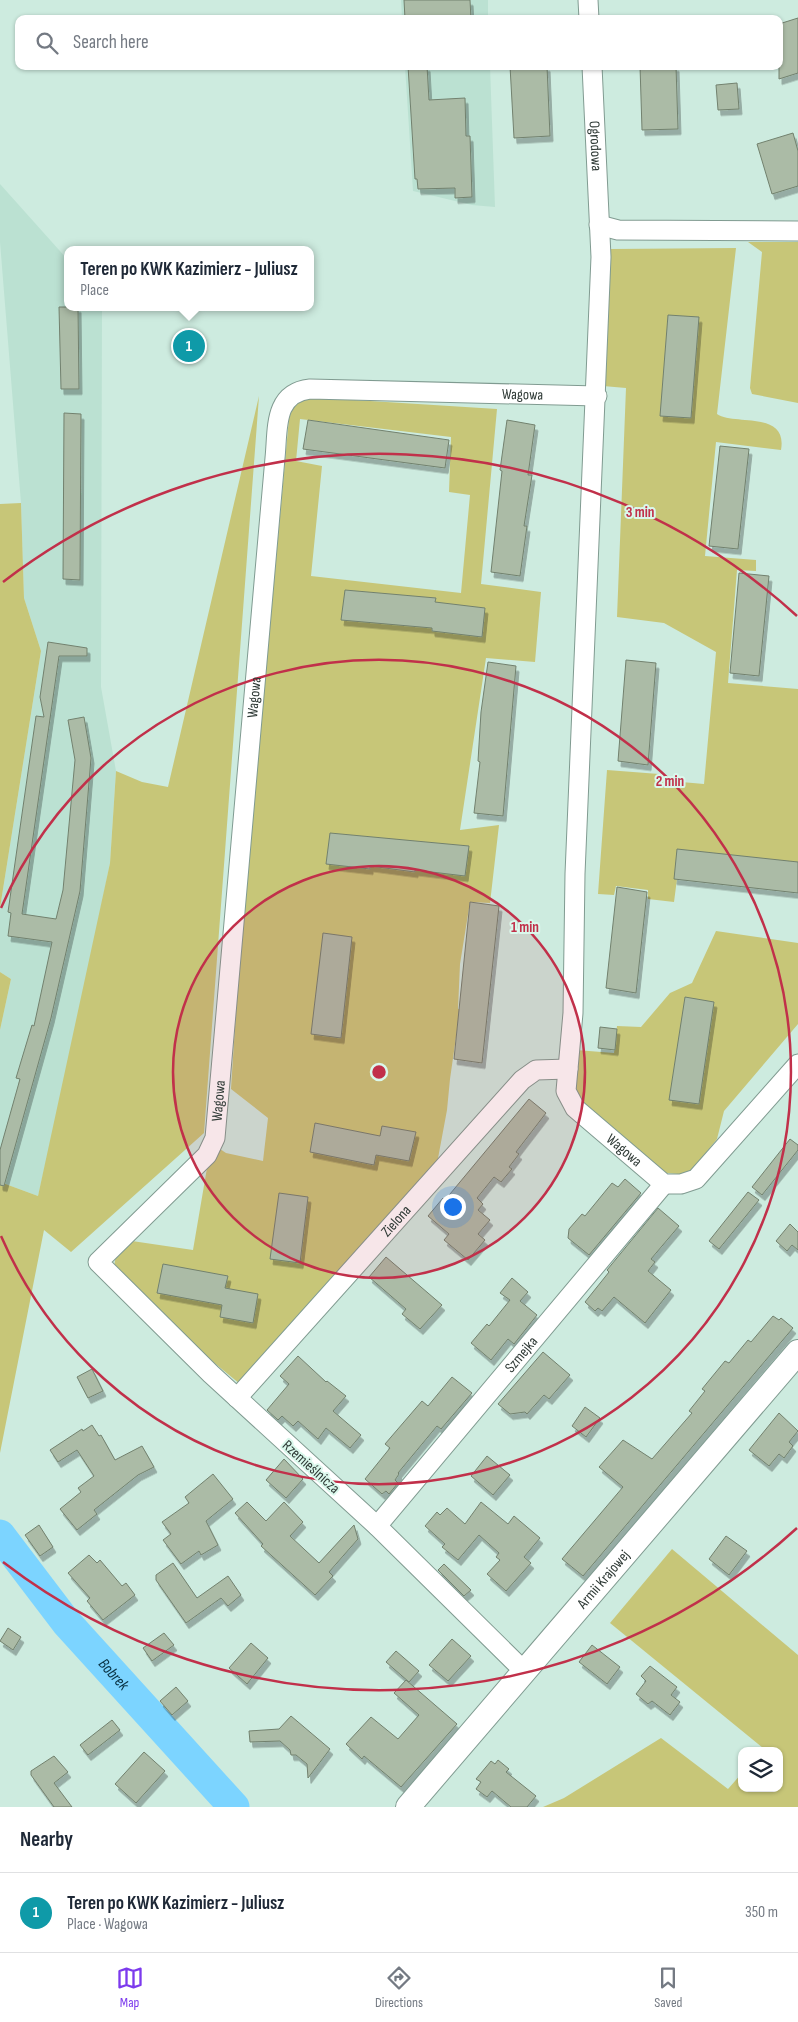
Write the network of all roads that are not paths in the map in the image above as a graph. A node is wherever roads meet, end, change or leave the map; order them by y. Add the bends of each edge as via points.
1 (588, 0) edge
2 (590, 15) edge
3 (592, 70) edge
4 (599, 224) junction
5 (798, 231) edge
6 (596, 396) junction
7 (798, 1064) edge
8 (568, 1069) junction
9 (664, 1184) junction
10 (98, 1262) joint
11 (798, 1352) edge
12 (236, 1398) junction
13 (377, 1526) junction
14 (525, 1672) junction
15 (408, 1807) edge

1 - 2 street
3 - 4 street, Ogrodowa
4 - 5 street via 618,230
4 - 6 street, Wagowa via 601,258
6 - 8 street, Wagowa via 575,874 573,1013
6 - 10 street, Wagowa via 310,389 289,396 282,407 215,1138 207,1155
7 - 9 street via 696,1179 681,1184
8 - 9 street, Wagowa via 566,1091 575,1108
8 - 12 street, Zielona via 536,1070 522,1080
9 - 13 street, Szmejka
10 - 12 street, Rzemieślnicza
11 - 14 street, Armii Krajowej
12 - 13 street, Rzemieślnicza
13 - 14 street, Rzemieślnicza
14 - 15 street, Armii Krajowej

